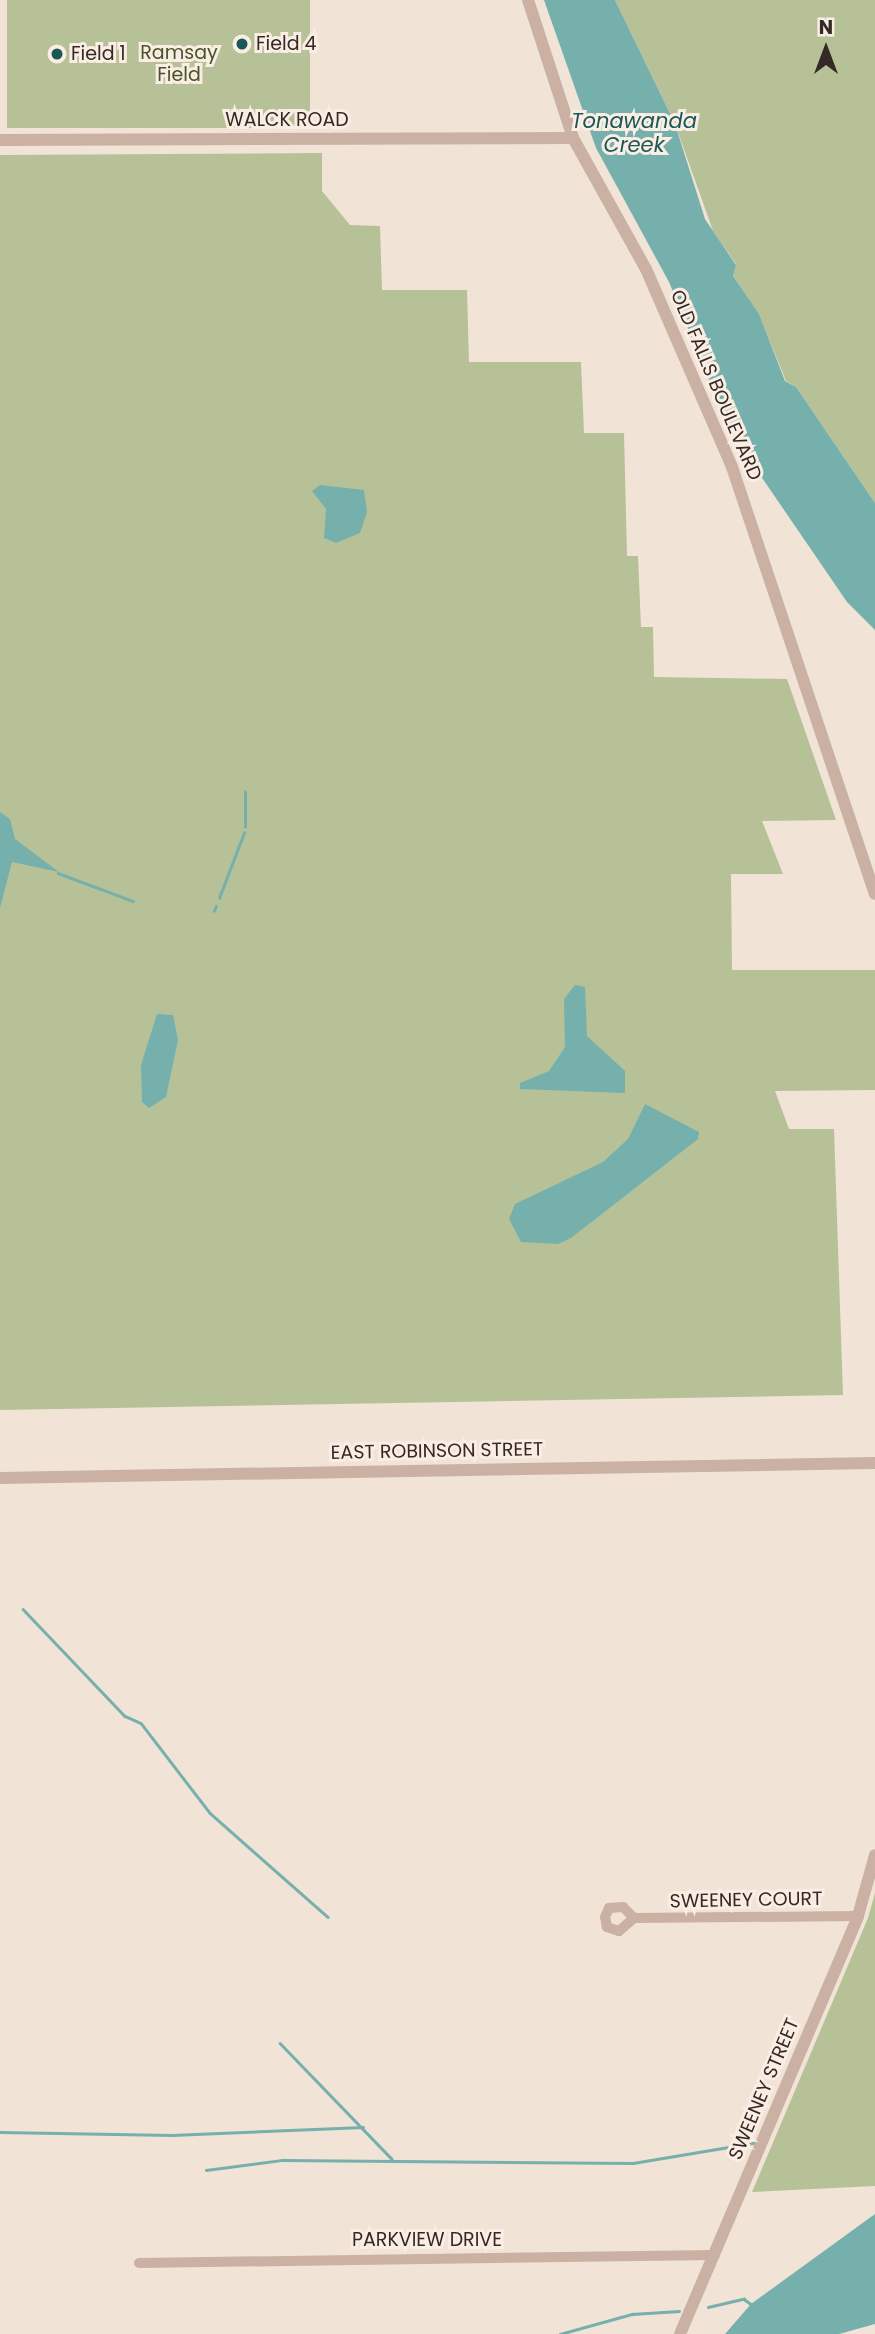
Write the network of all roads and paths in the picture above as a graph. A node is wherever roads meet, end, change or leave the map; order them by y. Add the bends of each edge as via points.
1 (528, 0) edge
2 (573, 138) junction
3 (0, 140) edge
4 (875, 894) edge
5 (875, 1463) edge
6 (0, 1478) edge
7 (875, 1855) edge
8 (858, 1916) junction
9 (634, 1918) dead end
10 (715, 2255) junction
11 (139, 2263) dead end
12 (680, 2334) edge

1 - 2 street, OLD FALLS BOULEVARD
2 - 3 street, WALCK ROAD
2 - 4 street, OLD FALLS BOULEVARD via 646,269 732,467
5 - 6 street, EAST ROBINSON STREET
7 - 8 street, SWEENEY STREET
8 - 9 street, SWEENEY COURT
8 - 10 street, SWEENEY STREET
10 - 11 street, PARKVIEW DRIVE
10 - 12 street, SWEENEY STREET

